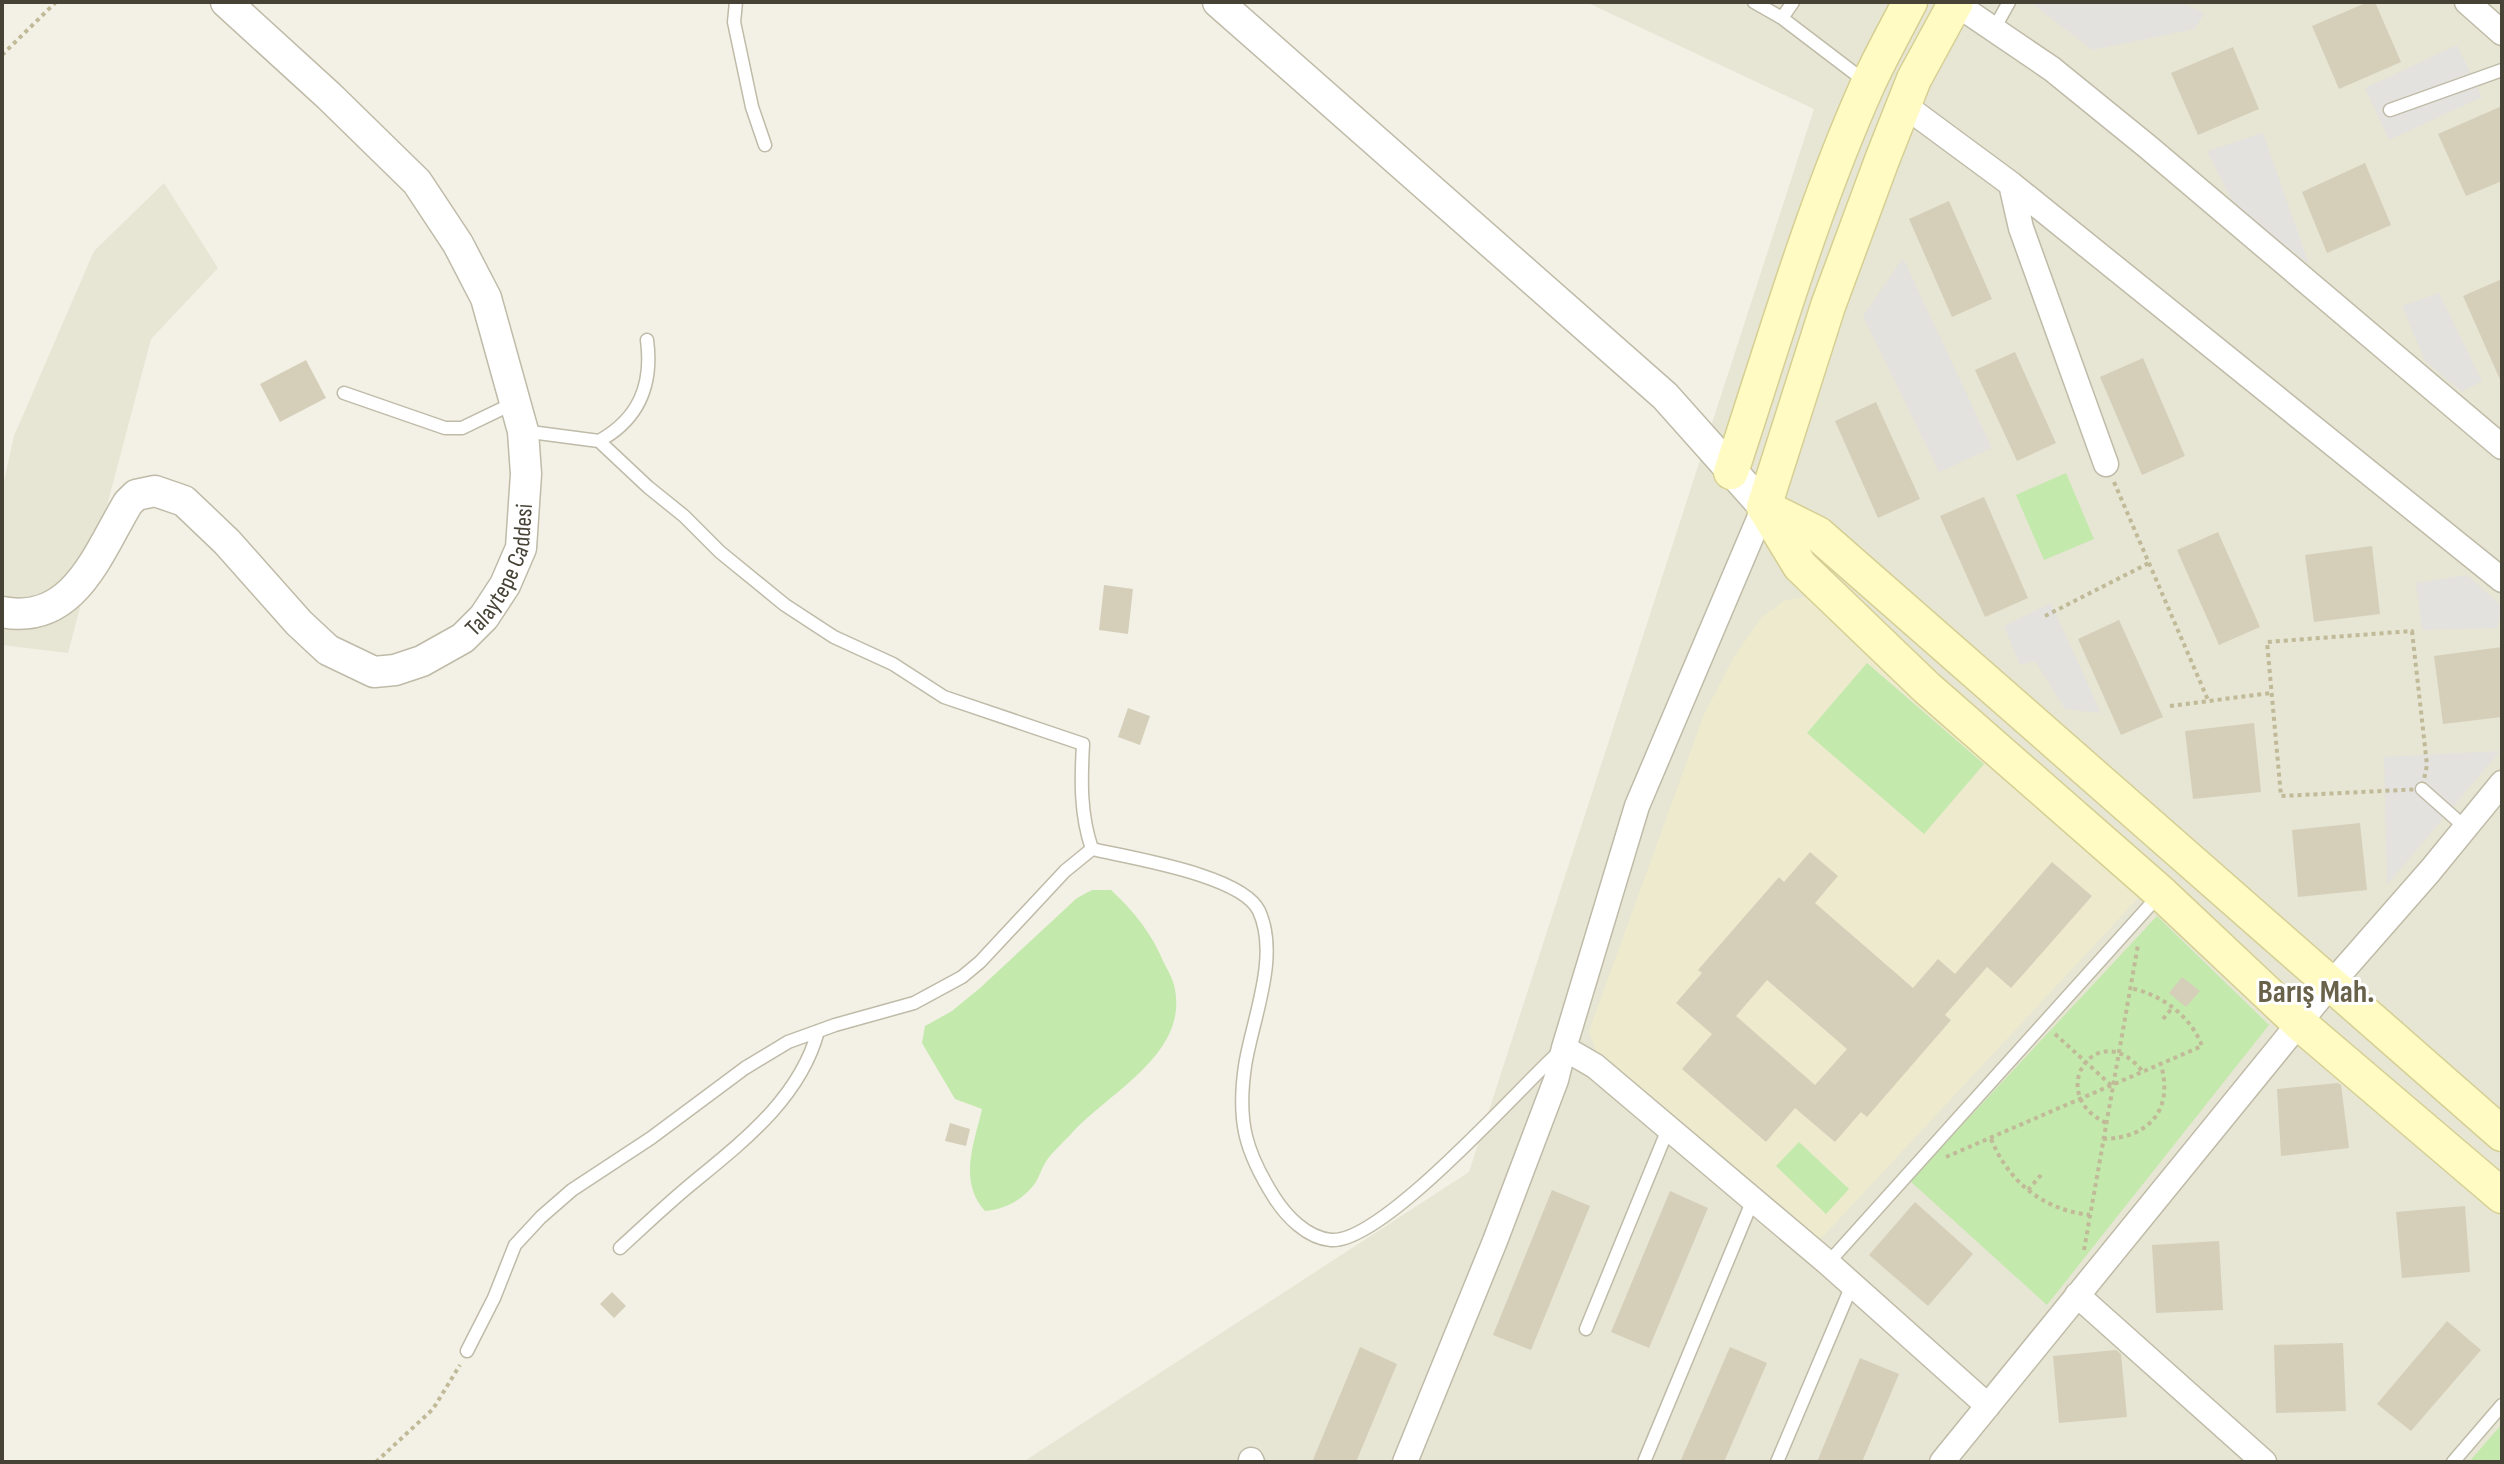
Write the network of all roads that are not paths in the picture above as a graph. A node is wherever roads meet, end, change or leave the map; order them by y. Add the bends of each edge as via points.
1 (226, 2) edge
2 (736, 2) edge
3 (1218, 2) edge
4 (1754, 2) edge
5 (1793, 2) edge
6 (1910, 2) edge
7 (1955, 2) edge
8 (2009, 2) edge
9 (2467, 2) edge
10 (1782, 18) junction
11 (1994, 29) junction
12 (2502, 32) edge
13 (2502, 70) edge
14 (1868, 84) junction
15 (1904, 105) junction
16 (2390, 110) dead end
17 (765, 145) dead end
18 (2011, 184) junction
19 (647, 340) dead end
20 (344, 393) dead end
21 (518, 417) junction
22 (599, 441) junction
23 (2502, 447) edge
24 (2106, 464) road end
25 (1731, 472) junction
26 (1764, 507) junction
27 (2502, 580) edge
28 (2, 612) edge
29 (2502, 783) edge
30 (2422, 789) road end
31 (2466, 828) junction
32 (1092, 849) junction
33 (2152, 903) junction
34 (2331, 984) junction
35 (2299, 1023) junction
36 (818, 1031) junction
37 (1564, 1048) junction
38 (1668, 1129) junction
39 (2502, 1134) edge
40 (2502, 1196) edge
41 (1752, 1202) junction
42 (620, 1248) dead end
43 (1828, 1263) junction
44 (1852, 1285) junction
45 (2077, 1295) junction
46 (1586, 1329) dead end
47 (467, 1351) road end
48 (2502, 1405) edge
49 (1988, 1406) junction
50 (1405, 1462) edge
51 (1644, 1462) edge
52 (1777, 1462) edge
53 (1942, 1462) edge
54 (2264, 1462) edge
55 (2453, 1462) edge

1 - 21 street, Talaytepe Caddesi via 417,182 486,298
2 - 17 lane via 734,22
3 - 25 street via 1665,396
4 - 10 lane
5 - 10 lane
6 - 14 main road
7 - 11 street
7 - 15 main road
8 - 11 lane
9 - 12 street
10 - 14 lane
11 - 23 street via 2148,147
13 - 16 lane
14 - 25 main road via 1794,281
15 - 18 street
15 - 26 main road via 1828,306
18 - 24 street via 2021,228
18 - 27 street
19 - 22 lane via 642,398 616,431
20 - 21 lane via 445,428
21 - 22 lane
21 - 28 street, Talaytepe Caddesi via 526,474 521,548 484,617 463,638 422,661 374,672 328,650 202,517 184,501 155,491 136,495 128,503 79,586 64,600 19,616
22 - 32 lane via 720,552 834,637 893,664 944,697 1083,744 1083,814
25 - 26 street
26 - 33 main road via 1800,566
26 - 34 main road via 1818,534
26 - 37 street via 1637,806
29 - 31 street
30 - 31 lane
31 - 34 street
32 - 36 lane via 962,977 914,1003
32 - 37 lane via 1219,880 1258,909 1265,968 1240,1117 1246,1147 1262,1179 1284,1213 1307,1231 1331,1240 1356,1233 1395,1207
33 - 35 main road
33 - 43 lane
34 - 35 street
34 - 39 main road
35 - 40 main road
35 - 45 street
36 - 42 lane via 812,1054 766,1119
36 - 47 lane via 745,1068 541,1217 515,1245
37 - 38 street via 1595,1066
37 - 50 street via 1495,1241
38 - 41 street
38 - 46 lane
41 - 43 street
41 - 51 lane
43 - 44 street
44 - 49 street
44 - 52 lane
45 - 49 street
45 - 54 street
48 - 55 lane
49 - 53 street

